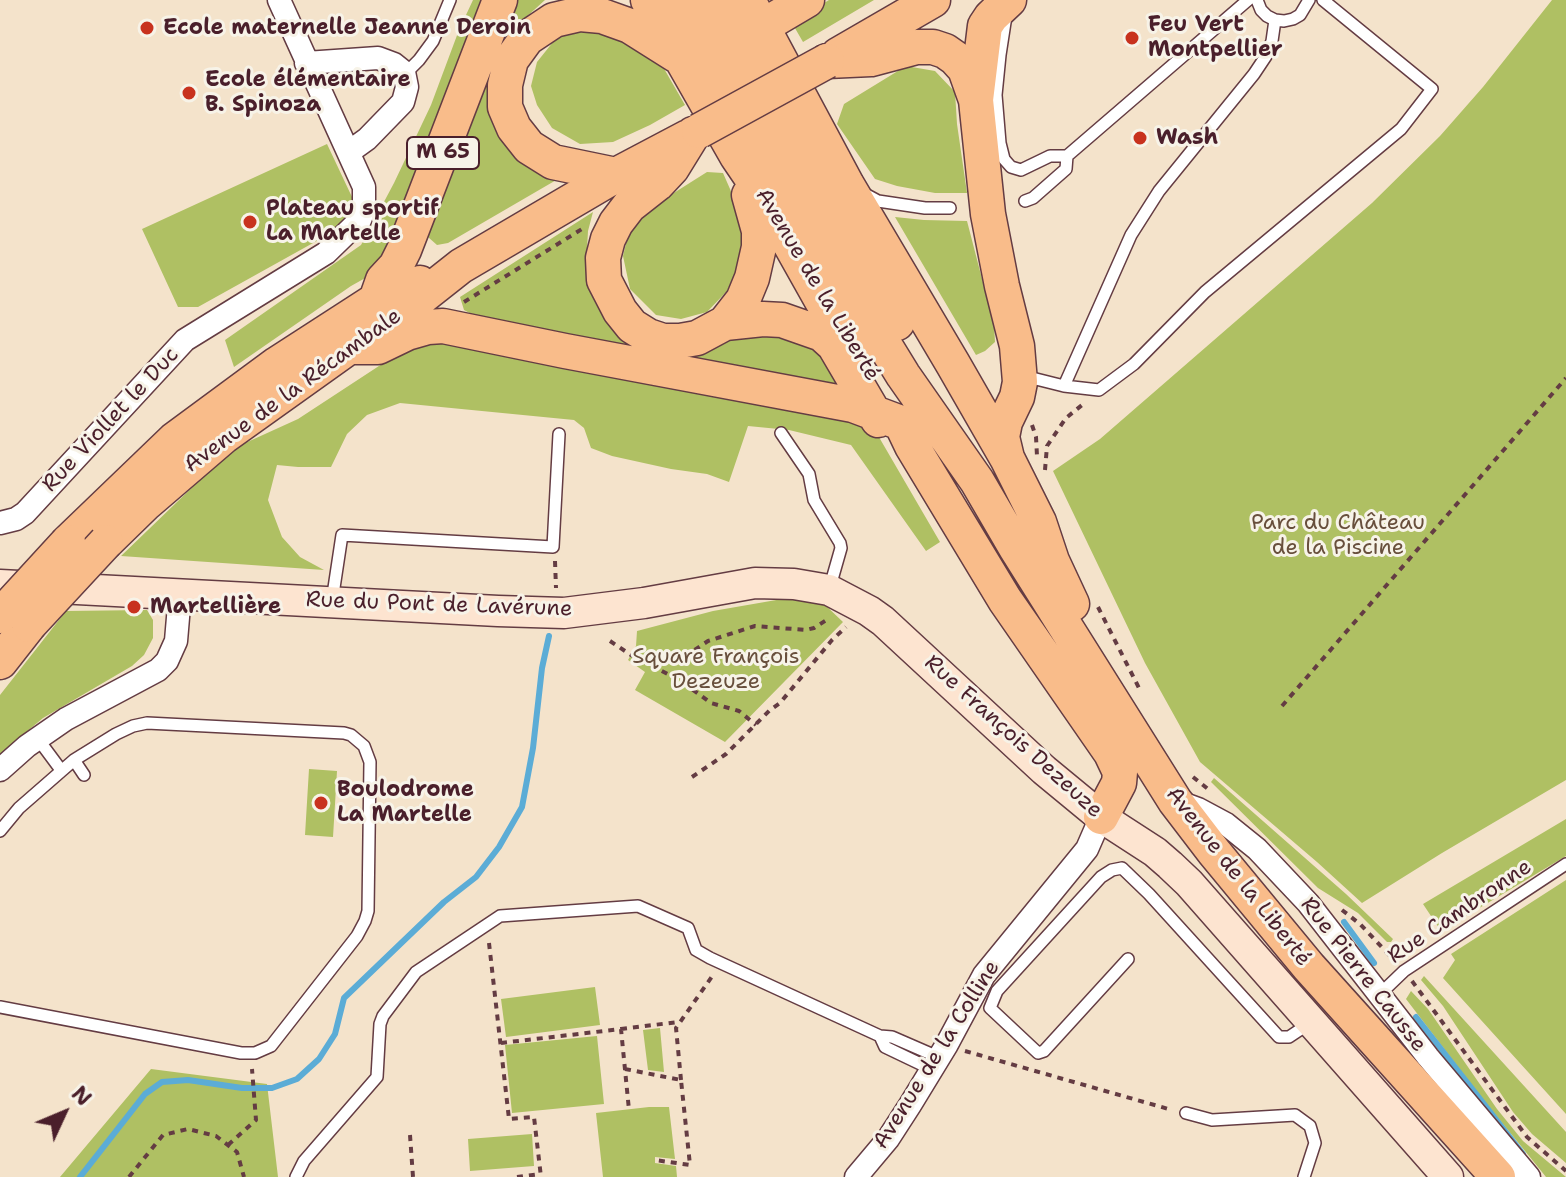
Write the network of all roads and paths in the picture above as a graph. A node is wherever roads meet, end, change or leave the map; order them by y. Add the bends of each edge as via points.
1 (279, 0) edge
2 (450, 0) edge
3 (500, 0) edge
4 (648, 0) edge
5 (682, 0) edge
6 (716, 0) edge
7 (807, 0) edge
8 (1010, 0) edge
9 (1257, 0) edge
10 (1309, 0) edge
11 (1323, 0) edge
12 (930, 1) edge
13 (1243, 2) edge
14 (755, 13) edge
15 (1275, 20) junction
16 (679, 57) junction
17 (827, 61) junction
18 (306, 63) junction
19 (404, 72) junction
20 (976, 100) junction
21 (349, 152) junction
22 (737, 156) junction
23 (1067, 156) junction
24 (847, 185) junction
25 (622, 190) junction
26 (1025, 201) dead end
27 (950, 208) dead end
28 (461, 266) junction
29 (376, 300) junction
30 (725, 323) junction
31 (1017, 346) junction
32 (349, 347) junction
33 (953, 364) junction
34 (1566, 378) edge
35 (1020, 382) junction
36 (1064, 386) junction
37 (1099, 390) junction
38 (888, 419) junction
39 (1027, 420) dead end
40 (781, 433) dead end
41 (559, 434) dead end
42 (1022, 460) junction
43 (1045, 473) dead end
44 (977, 481) junction
45 (0, 523) edge
46 (1016, 548) junction
47 (0, 585) edge
48 (180, 594) junction
49 (686, 597) joint
50 (1093, 597) dead end
51 (332, 601) junction
52 (842, 601) junction
53 (14, 620) edge
54 (610, 641) dead end
55 (0, 662) edge
56 (649, 663) junction
57 (1129, 701) junction
58 (1282, 706) dead end
59 (756, 725) junction
60 (38, 739) junction
61 (74, 760) junction
62 (0, 770) edge
63 (61, 770) junction
64 (84, 775) dead end
65 (692, 777) dead end
66 (1182, 787) junction
67 (1211, 792) dead end
68 (1101, 817) junction
69 (0, 831) edge
70 (1566, 864) edge
71 (1336, 905) dead end
72 (487, 925) junction
73 (1128, 959) dead end
74 (721, 963) junction
75 (1404, 971) junction
76 (1379, 995) junction
77 (980, 1004) junction
78 (0, 1007) edge
79 (680, 1021) junction
80 (1310, 1022) junction
81 (621, 1029) junction
82 (501, 1043) junction
83 (938, 1057) junction
84 (625, 1069) junction
85 (681, 1080) junction
86 (253, 1083) dead end
87 (629, 1110) dead end
88 (1186, 1113) joint
89 (410, 1135) dead end
90 (228, 1145) junction
91 (655, 1160) dead end
92 (1566, 1171) edge
93 (541, 1175) edge
94 (866, 1175) edge
95 (129, 1177) edge
96 (244, 1177) edge
97 (296, 1177) edge
98 (413, 1177) edge
99 (517, 1177) edge
100 (1304, 1177) edge
101 (1448, 1177) edge
102 (1498, 1177) edge
103 (1529, 1177) edge

1 - 18 street, Rue Viollet le Duc
2 - 19 lane via 433,41
3 - 29 main road, M 65 via 404,250
4 - 16 main road, Avenue de la Liberté
5 - 44 main road, Avenue de la Liberté via 758,139 862,309
6 - 44 main road, Avenue de la Liberté via 930,382
7 - 14 main road
8 - 20 main road via 985,26
8 - 23 lane via 996,95 1004,159 1021,170 1050,156
9 - 15 lane
10 - 15 lane via 1300,15
11 - 37 lane via 1432,89 1401,129 1205,292 1134,364
12 - 17 main road
13 - 23 lane
14 - 24 main road
15 - 36 lane via 1260,65 1159,191 1131,235
16 - 22 main road, Avenue de la Liberté
16 - 25 main road via 630,26 580,14 540,29 511,60 505,107 529,147
17 - 20 main road via 933,47 965,69
17 - 25 main road, bridge via 696,132 657,184
18 - 19 street via 378,58
18 - 21 street, Rue Viollet le Duc
19 - 21 street via 403,102
20 - 31 main road via 988,214
21 - 45 street, Rue Viollet le Duc via 364,187 360,220 326,253 185,340 25,513
22 - 30 main road via 755,211 759,247 743,300
22 - 38 main road, Avenue de la Liberté
23 - 26 lane via 1066,169
24 - 27 lane via 878,201
24 - 33 main road
25 - 28 main road, Avenue de la Récambale
25 - 30 main road via 603,258 604,280 620,311 632,326 663,341 697,338
28 - 29 main road, Avenue de la Récambale
28 - 32 main road, Avenue de la Récambale / M 65
29 - 53 main road, Avenue de la Récambale / M 65, bridge via 174,440 68,542
30 - 38 main road via 782,320 822,334
31 - 33 main road via 1008,361 991,372 971,372
31 - 35 main road
32 - 38 main road via 378,347 407,333 443,326 853,405
32 - 53 main road, Avenue de la Récambale / M 65, bridge via 223,437
33 - 42 main road
34 - 58 path
35 - 36 lane via 1036,379
35 - 42 main road via 1002,437
36 - 37 lane
37 - 43 path via 1052,437
38 - 46 main road, Avenue de la Liberté via 923,440
38 - 68 main road via 942,531 1096,761 1093,790
39 - 42 path via 1036,437
40 - 52 lane via 809,474 814,500 840,543
41 - 51 lane via 553,547 342,535
42 - 57 main road via 1052,561
44 - 46 main road, Avenue de la Liberté
46 - 57 main road, Avenue de la Liberté
47 - 48 street, Rue du Pont de Lavérune
48 - 51 street, Rue du Pont de Lavérune
48 - 60 street via 176,641 167,661
49 - 51 street, Rue du Pont de Lavérune via 564,613
49 - 52 street, Rue François Dezeuze via 769,582 794,584
50 - 57 path
52 - 56 path via 806,630 755,626 708,641 687,655
52 - 59 path via 846,628
52 - 68 street, Rue François Dezeuze via 883,621
53 - 55 main road, Avenue de la Récambale / M 65
54 - 56 path
56 - 59 path
57 - 66 main road, Avenue de la Liberté
59 - 65 path
60 - 62 street
60 - 63 lane
61 - 63 lane
61 - 64 lane
61 - 78 lane via 116,734 147,723 351,735 364,746 370,762 368,911 357,936 279,1037 255,1053
63 - 69 lane
66 - 67 path
66 - 76 street, Rue Pierre Causse via 1198,809 1257,849 1308,903
66 - 102 main road, Avenue de la Liberté via 1201,837 1309,967
68 - 77 street, Avenue de la Colline via 1087,849 984,975
68 - 80 street, Rue François Dezeuze via 1155,852 1189,883
70 - 75 lane, Rue Cambronne
71 - 75 path
72 - 74 lane via 500,916 638,906 688,928 696,950
72 - 82 path
72 - 97 lane via 416,972 380,1024 377,1077
73 - 77 lane via 1038,1053
74 - 79 path
74 - 83 lane via 880,1036 885,1047
75 - 76 lane, Rue Cambronne
75 - 92 path via 1527,1137
76 - 103 street, Rue Pierre Causse
77 - 80 lane via 1101,877 1122,868 1279,1037 1289,1037
77 - 83 street, Avenue de la Colline
79 - 81 path
79 - 85 path via 676,1028
80 - 101 street, Rue François Dezeuze
81 - 82 path
81 - 84 path
82 - 93 path via 509,1119 534,1117
83 - 88 path
83 - 94 street, Avenue de la Colline
84 - 85 path
84 - 87 path
85 - 91 path via 690,1165
86 - 90 path via 256,1120
88 - 100 lane via 1212,1120 1295,1115 1310,1126 1315,1143
89 - 98 path
90 - 95 path via 188,1129 163,1135
90 - 96 path via 237,1152
93 - 99 path

